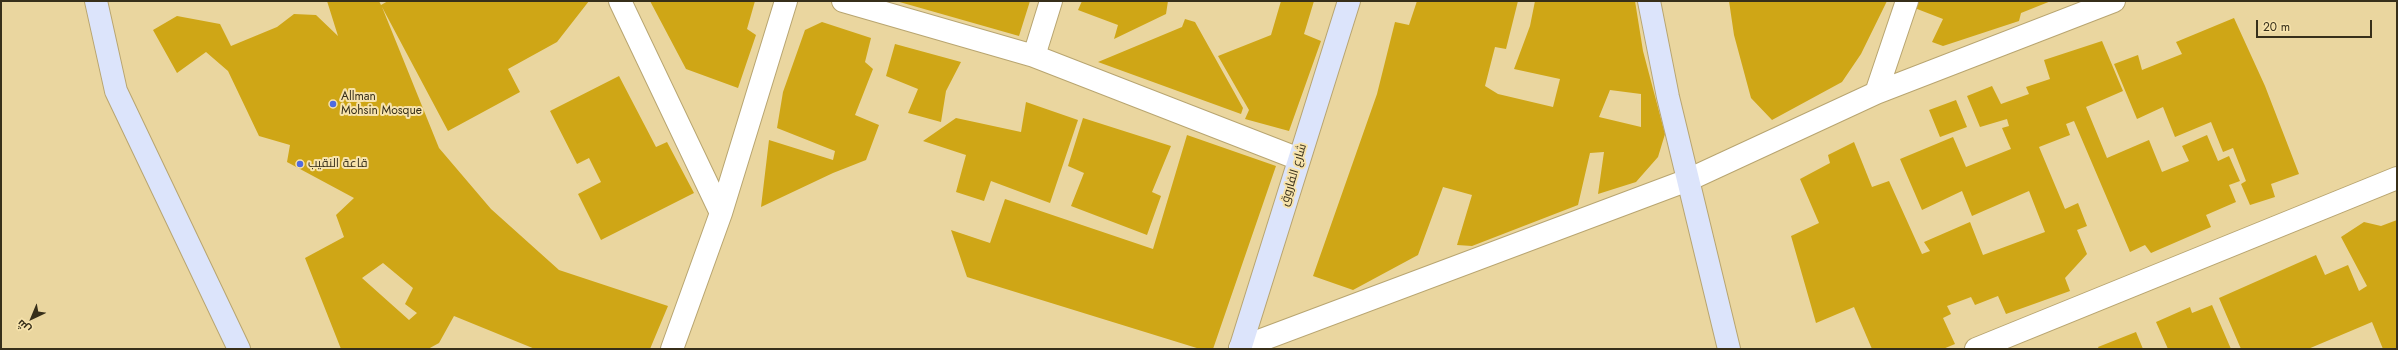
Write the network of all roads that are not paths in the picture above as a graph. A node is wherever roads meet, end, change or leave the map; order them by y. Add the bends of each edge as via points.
1 (96, 1) edge
2 (620, 1) edge
3 (786, 1) edge
4 (843, 1) edge
5 (1051, 1) edge
6 (1349, 1) edge
7 (1649, 1) edge
8 (1907, 1) edge
9 (2114, 1) edge
10 (1034, 56) junction
11 (1876, 93) junction
12 (1299, 159) junction
13 (2397, 178) edge
14 (1688, 180) junction
15 (721, 213) junction
16 (239, 349) edge
17 (672, 349) edge
18 (1240, 349) edge
19 (1729, 349) edge
20 (1976, 349) edge

1 - 16 street via 116,91
2 - 15 street
3 - 15 street
4 - 10 street
5 - 10 street
6 - 12 street, شارع الفاروق
7 - 14 street
8 - 11 street
9 - 11 street
10 - 12 street
11 - 14 street
12 - 18 street, شارع الفاروق
13 - 20 street
14 - 18 street
14 - 19 street
15 - 17 street

